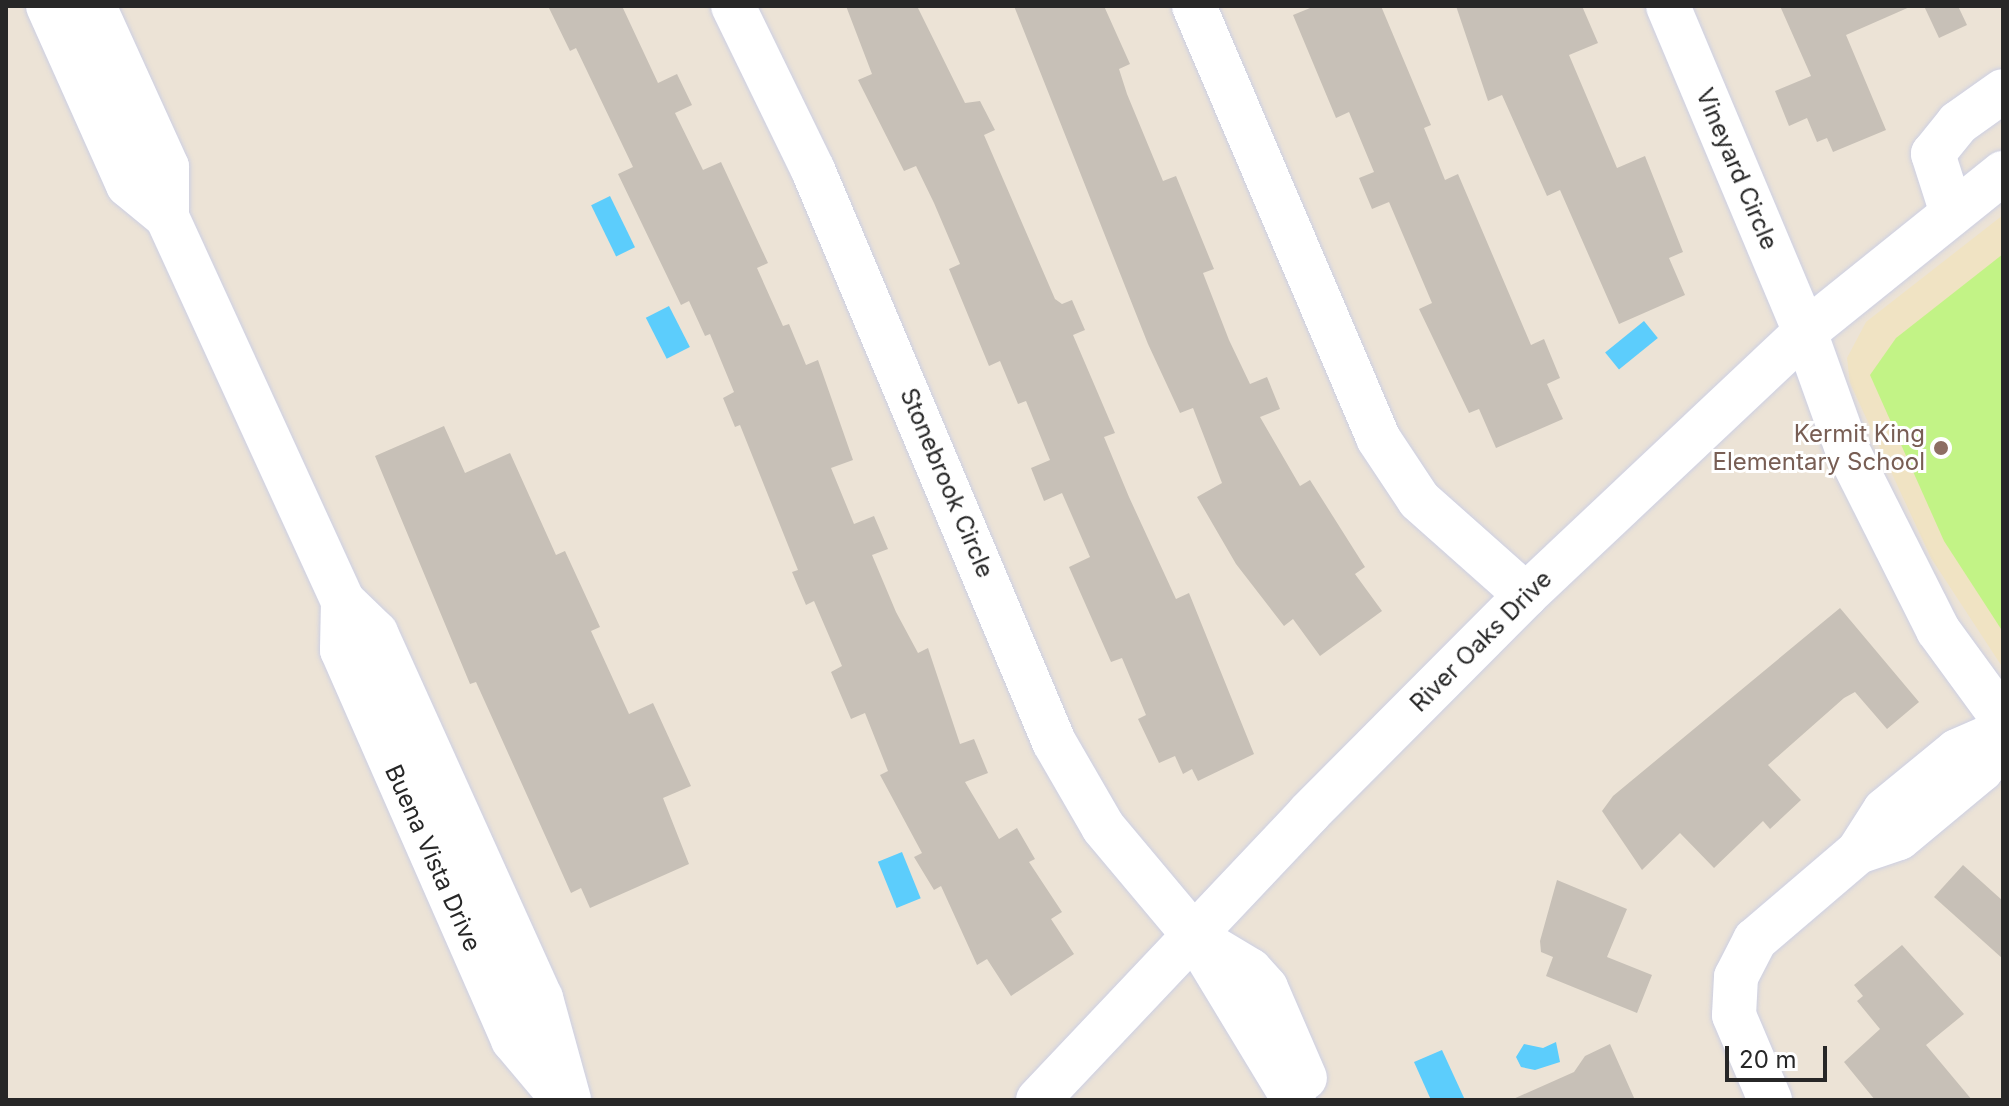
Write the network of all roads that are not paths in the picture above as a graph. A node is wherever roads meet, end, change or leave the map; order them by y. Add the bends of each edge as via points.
1 (48, 6) edge
2 (94, 6) edge
3 (733, 6) edge
4 (1194, 6) edge
5 (1668, 6) edge
6 (2003, 91) edge
7 (2003, 173) edge
8 (1951, 210) junction
9 (167, 217) junction
10 (1805, 332) junction
11 (1526, 595) junction
12 (2003, 719) edge
13 (2003, 731) edge
14 (2003, 738) edge
15 (1858, 852) junction
16 (1196, 938) junction
17 (566, 1100) edge
18 (1038, 1100) edge
19 (1294, 1100) edge
20 (1306, 1100) edge
21 (1770, 1100) edge

1 - 9 street, Buena Vista Drive via 128,185
2 - 9 street, Buena Vista Drive via 167,167
3 - 16 street, Stonebrook Circle via 813,170 1054,742 1103,827
4 - 11 street via 1378,438 1419,500
5 - 10 street, Vineyard Circle
6 - 8 street via 1958,123 1933,154
7 - 8 street, River Oaks Drive
8 - 10 street, River Oaks Drive
9 - 17 street, Buena Vista Drive via 343,601 376,633 541,998
10 - 11 street, River Oaks Drive
10 - 12 street, Vineyard Circle via 1847,449 1889,537 1938,630
11 - 16 street, River Oaks Drive via 1309,813
13 - 15 street via 1957,751 1885,810
14 - 15 street via 1981,770 1899,838
15 - 21 street via 1755,940 1736,977 1734,1015
16 - 18 street, River Oaks Drive
16 - 19 street
16 - 20 street via 1250,970 1266,988 1305,1073

